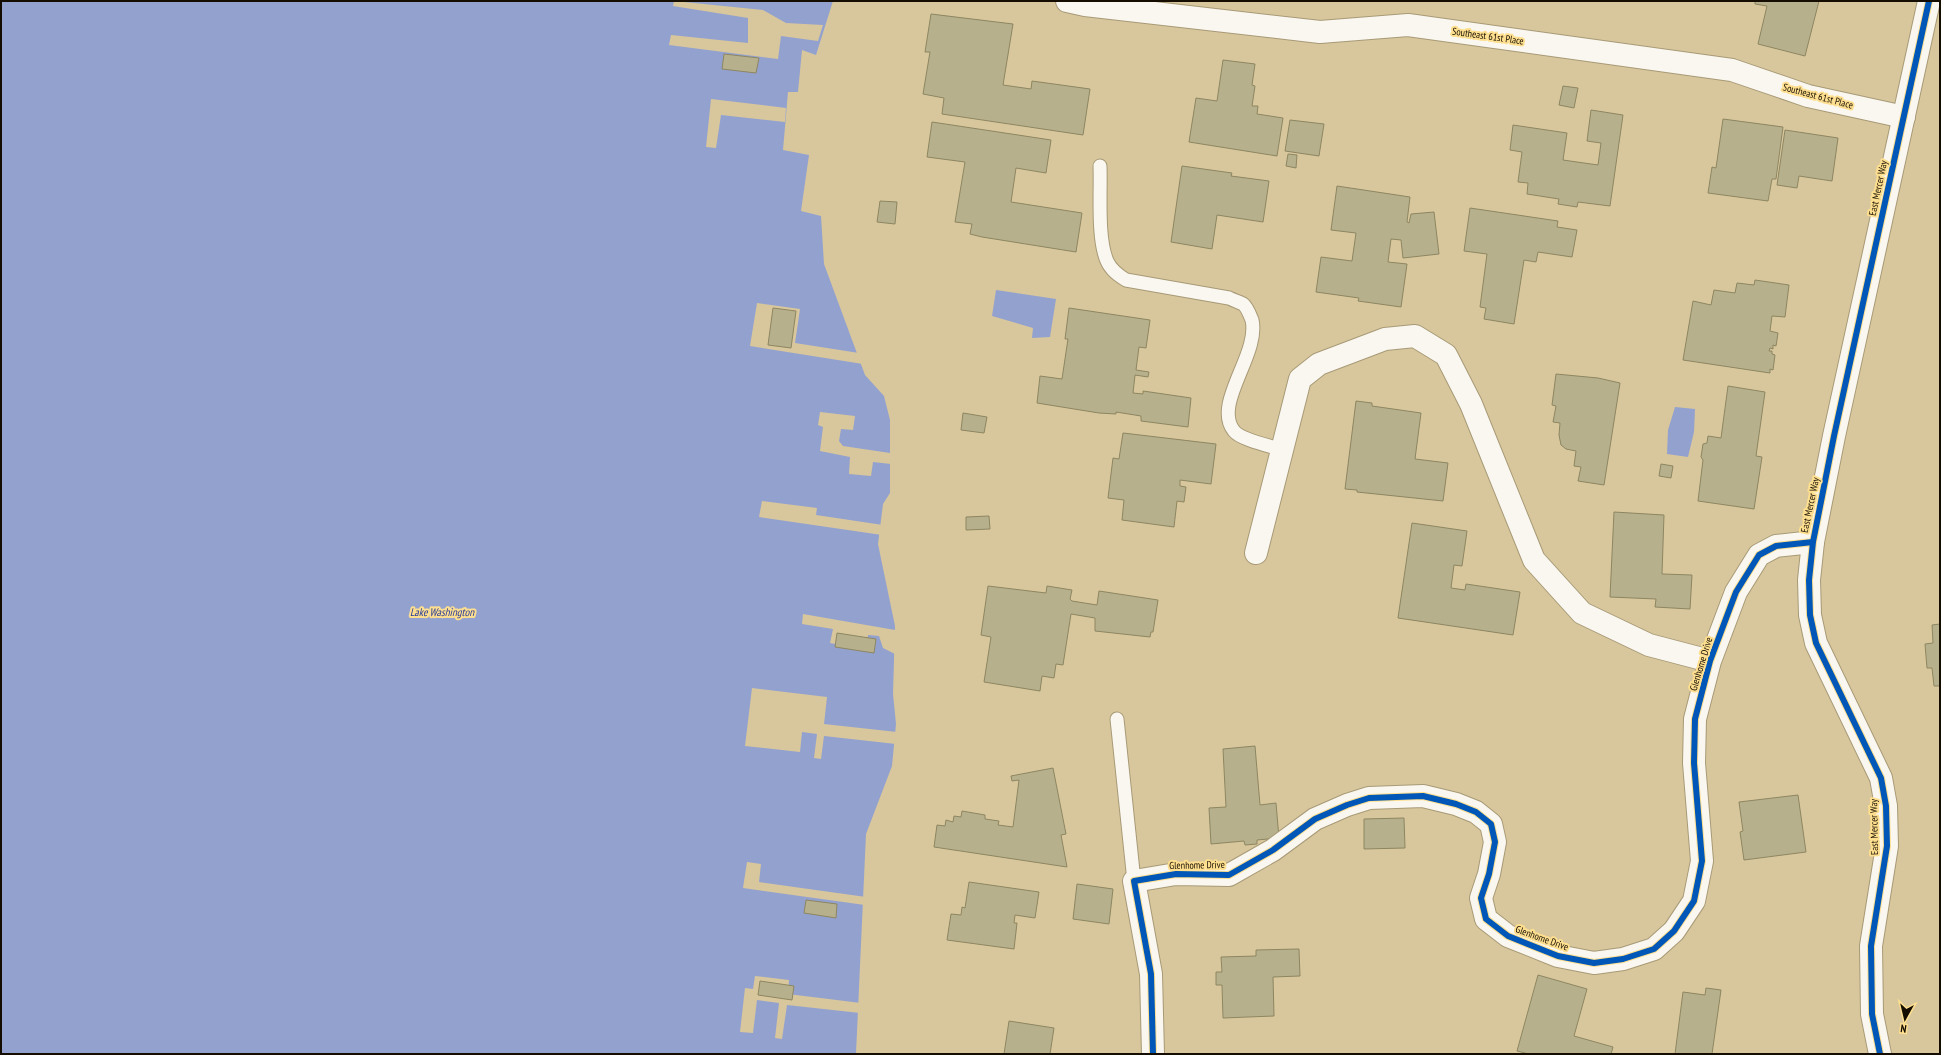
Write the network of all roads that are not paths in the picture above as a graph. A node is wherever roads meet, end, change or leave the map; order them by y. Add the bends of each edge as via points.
1 (1067, 1) edge
2 (1929, 1) edge
3 (1904, 117) junction
4 (1100, 166) dead end
5 (1282, 450) junction
6 (1813, 542) junction
7 (1256, 553) dead end
8 (1710, 661) junction
9 (1117, 719) dead end
10 (1134, 881) junction
11 (1153, 1054) edge
12 (1880, 1054) edge

1 - 3 street, Southeast 61st Place via 1320,32 1408,25 1463,32 1732,70 1808,96
2 - 3 street, East Mercer Way
3 - 6 street, East Mercer Way
4 - 5 lane via 1102,244 1107,262 1115,273 1126,280 1229,298 1244,305 1254,328 1253,340 1244,367 1233,387 1229,420 1234,432
5 - 7 street
5 - 8 street via 1300,379 1319,364 1385,339 1415,336 1446,355 1471,404 1534,560 1582,613 1649,645
6 - 8 street, Glenhome Drive via 1776,546 1759,555 1736,592
6 - 12 street, East Mercer Way via 1809,580 1810,614 1816,643 1881,778 1886,806 1887,846 1871,946 1872,1014
8 - 10 street, Glenhome Drive via 1695,727 1694,763 1702,861 1694,901 1674,931 1654,949 1623,959 1594,963 1558,956 1508,936 1486,919 1481,898 1495,842 1490,824 1476,812 1423,796 1369,798 1346,805 1315,819 1273,850 1229,875 1176,874
9 - 10 lane
10 - 11 street via 1151,974

